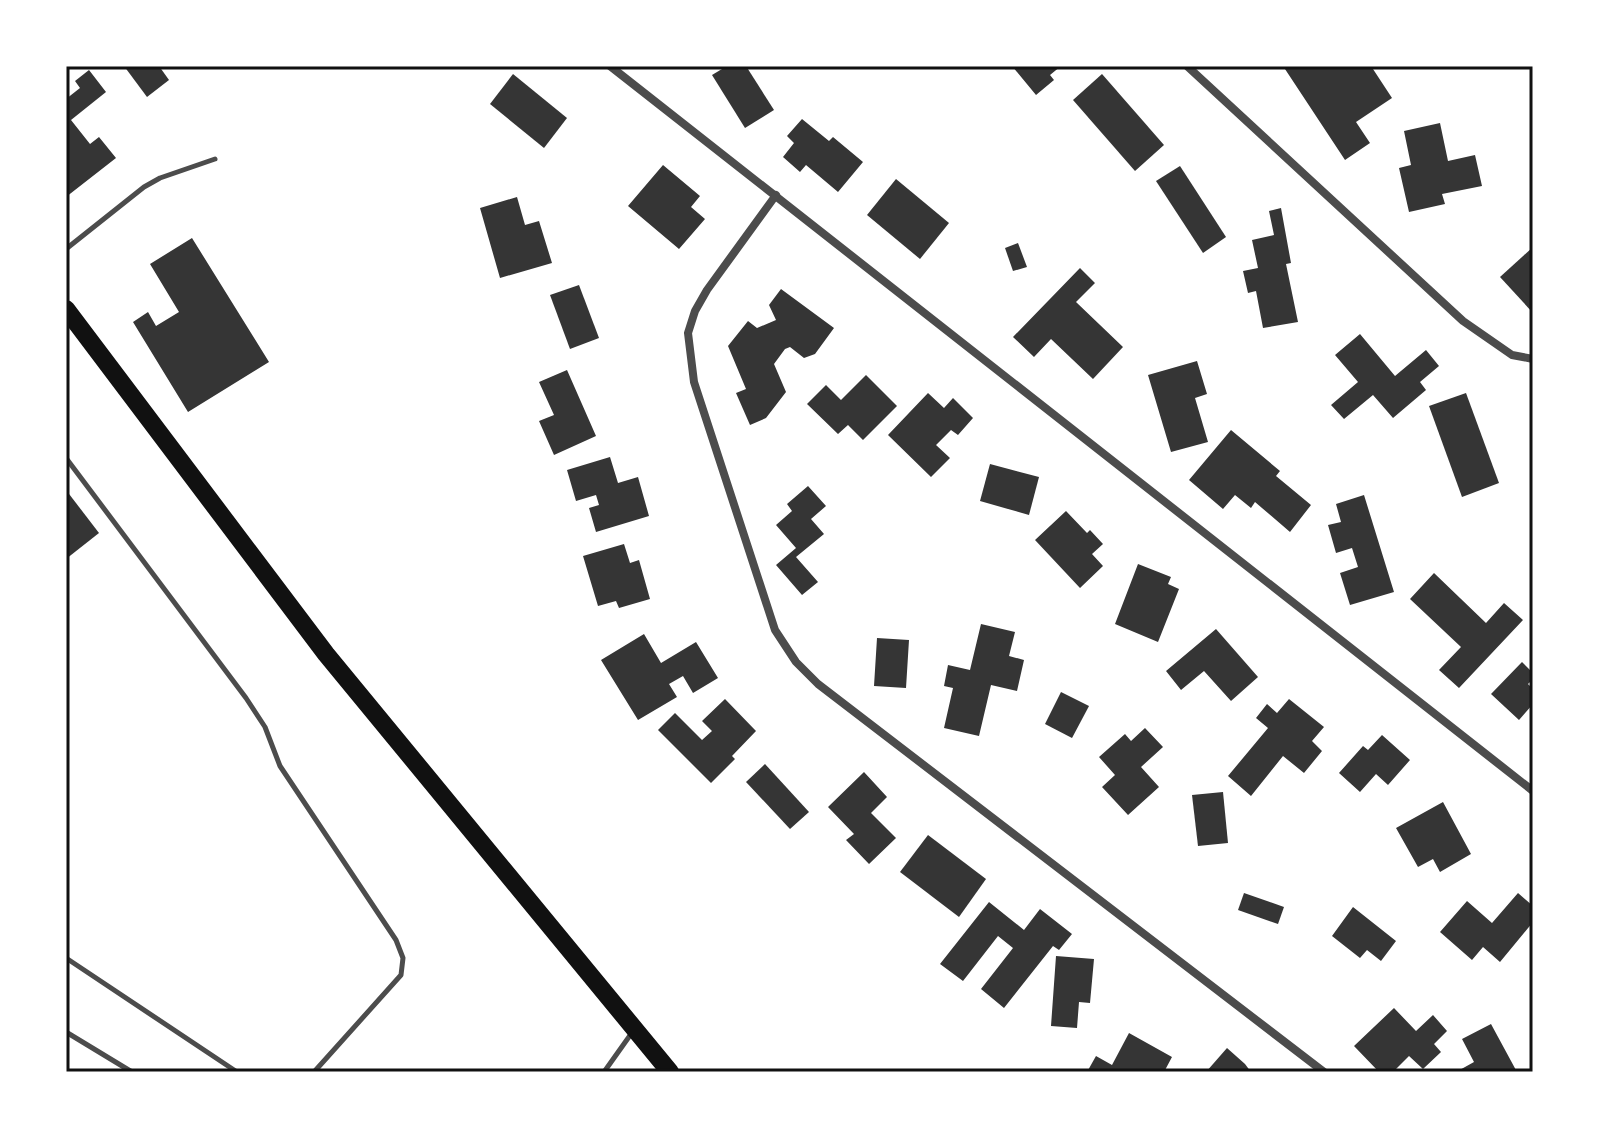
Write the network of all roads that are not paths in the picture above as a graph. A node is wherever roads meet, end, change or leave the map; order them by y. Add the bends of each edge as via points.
1 (610, 66) edge
2 (1187, 66) edge
3 (215, 159) dead end
4 (776, 195) junction
5 (66, 249) edge
6 (66, 309) edge
7 (66, 315) edge
8 (82, 331) junction
9 (1533, 359) edge
10 (66, 458) edge
11 (1533, 791) edge
12 (66, 958) edge
13 (636, 1028) junction
14 (66, 1032) edge
15 (132, 1072) edge
16 (237, 1072) edge
17 (314, 1072) edge
18 (604, 1072) edge
19 (670, 1072) edge
20 (1324, 1072) edge

1 - 4 street
2 - 9 street via 1463,321 1512,355
3 - 5 lane via 144,187
4 - 11 street
4 - 20 street via 707,290 688,333 694,382 785,648 818,684
6 - 8 main road
7 - 8 main road
8 - 13 main road via 326,654
10 - 17 lane via 246,698 265,727 280,766 400,949 401,975
12 - 16 lane
13 - 18 lane
13 - 19 main road
14 - 15 lane

